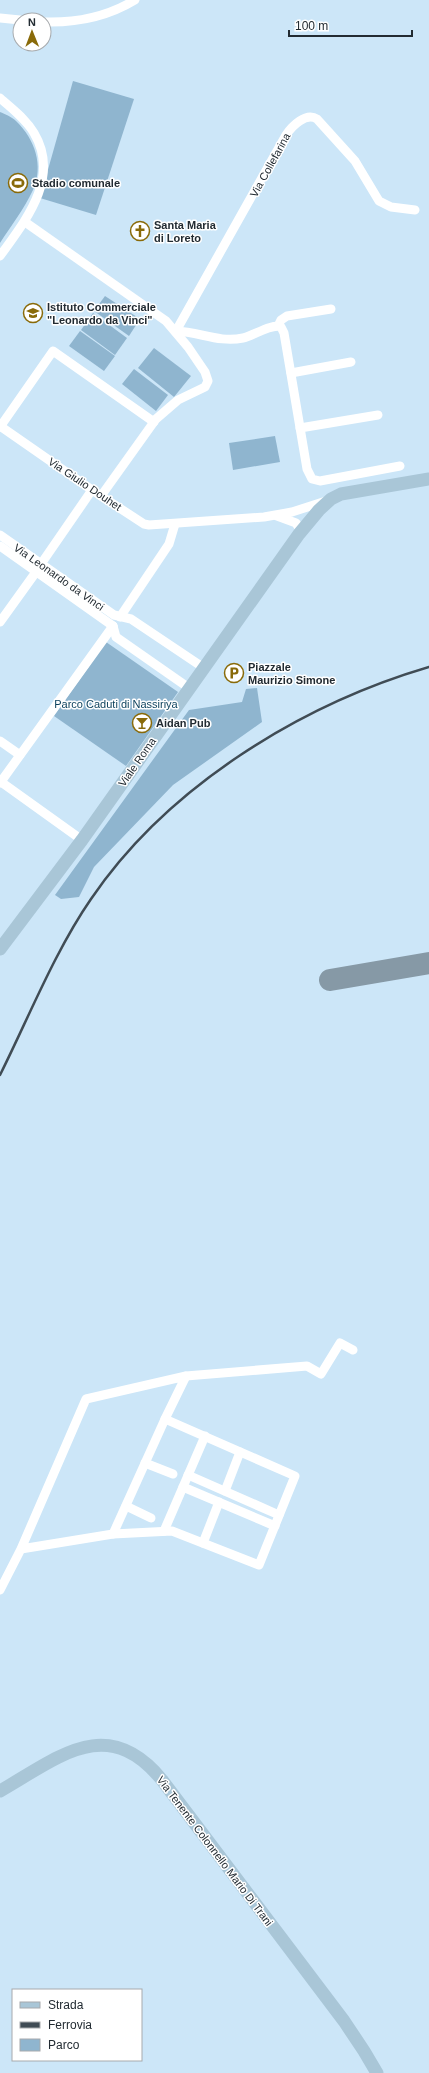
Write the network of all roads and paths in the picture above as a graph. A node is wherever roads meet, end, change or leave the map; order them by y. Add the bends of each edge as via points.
1 (135, 0) edge
2 (0, 18) edge
3 (12, 19) edge
4 (52, 22) edge
5 (0, 98) edge
6 (415, 210) dead end
7 (25, 222) junction
8 (0, 256) edge
9 (331, 309) dead end
10 (278, 326) junction
11 (176, 331) junction
12 (351, 362) dead end
13 (291, 373) junction
14 (378, 415) dead end
15 (154, 422) junction
16 (0, 427) edge
17 (300, 428) junction
18 (400, 466) dead end
19 (429, 479) edge
20 (92, 490) junction
21 (102, 496) junction
22 (331, 499) junction
23 (274, 515) junction
24 (175, 524) junction
25 (301, 531) junction
26 (0, 535) edge
27 (0, 546) edge
28 (41, 564) junction
29 (36, 572) junction
30 (120, 617) junction
31 (0, 622) edge
32 (113, 626) junction
33 (204, 668) junction
34 (189, 688) junction
35 (0, 741) edge
36 (20, 755) junction
37 (0, 782) edge
38 (82, 840) junction
39 (1, 947) edge
40 (353, 1350) dead end
41 (186, 1376) junction
42 (165, 1419) junction
43 (205, 1436) junction
44 (240, 1452) junction
45 (145, 1463) junction
46 (173, 1474) dead end
47 (188, 1475) junction
48 (183, 1487) junction
49 (225, 1491) junction
50 (219, 1502) junction
51 (126, 1506) junction
52 (279, 1515) junction
53 (151, 1518) dead end
54 (275, 1526) junction
55 (164, 1531) junction
56 (114, 1534) junction
57 (203, 1543) junction
58 (21, 1549) junction
59 (0, 1590) edge
60 (0, 1791) edge
61 (377, 2073) edge

1 - 4 street via 97,17
2 - 3 street
5 - 7 street via 31,129 42,152 42,185
6 - 11 street, Via Collefarina via 392,207 381,202 350,155 317,119 306,117 286,135
7 - 8 street
7 - 11 street via 151,309
9 - 10 street via 287,316
10 - 11 street via 245,338 231,340
10 - 13 street via 284,333
11 - 15 street via 205,372 208,381 205,387 178,400
12 - 13 street
13 - 17 street
14 - 17 street
15 - 16 street via 52,351
15 - 21 street
16 - 20 street, Via Giulio Douhet
17 - 18 street via 307,471 314,480
19 - 22 main road via 345,493
20 - 21 street, Via Giulio Douhet
20 - 28 street
21 - 24 street, Via Giulio Douhet via 144,524
22 - 23 street, Via Giulio Douhet
22 - 25 main road, Viale Roma via 315,513
23 - 24 street, Via Giulio Douhet
23 - 25 street via 291,520
24 - 30 street via 169,544
25 - 33 main road, Viale Roma
26 - 28 street, Via Leonardo da Vinci
27 - 29 street, Via Leonardo da Vinci
28 - 30 street, Via Leonardo da Vinci
29 - 31 street
29 - 32 street, Via Leonardo da Vinci
30 - 33 street, Via Leonardo da Vinci via 131,619
32 - 34 street via 116,637
32 - 36 street
33 - 34 main road, Viale Roma
34 - 38 main road, Viale Roma
35 - 36 street
36 - 37 street
37 - 38 street
38 - 39 main road, Viale Roma
40 - 41 street via 340,1343 320,1374 307,1366
41 - 42 street
41 - 58 street via 86,1399
42 - 43 street
42 - 45 street
43 - 44 street
43 - 47 street
44 - 49 street
44 - 52 street via 295,1476
45 - 46 street
45 - 51 street
47 - 48 street
47 - 49 street
48 - 50 street
48 - 55 street
49 - 52 street
50 - 54 street
50 - 57 street
51 - 53 street
51 - 56 street
52 - 54 street
54 - 57 street via 259,1565
55 - 56 street
55 - 57 street via 172,1531
56 - 58 street
58 - 59 street
60 - 61 main road, Via Tenente Colonnello Mario Di Trani via 68,1753 86,1746 111,1746 138,1755 162,1780 339,2015

